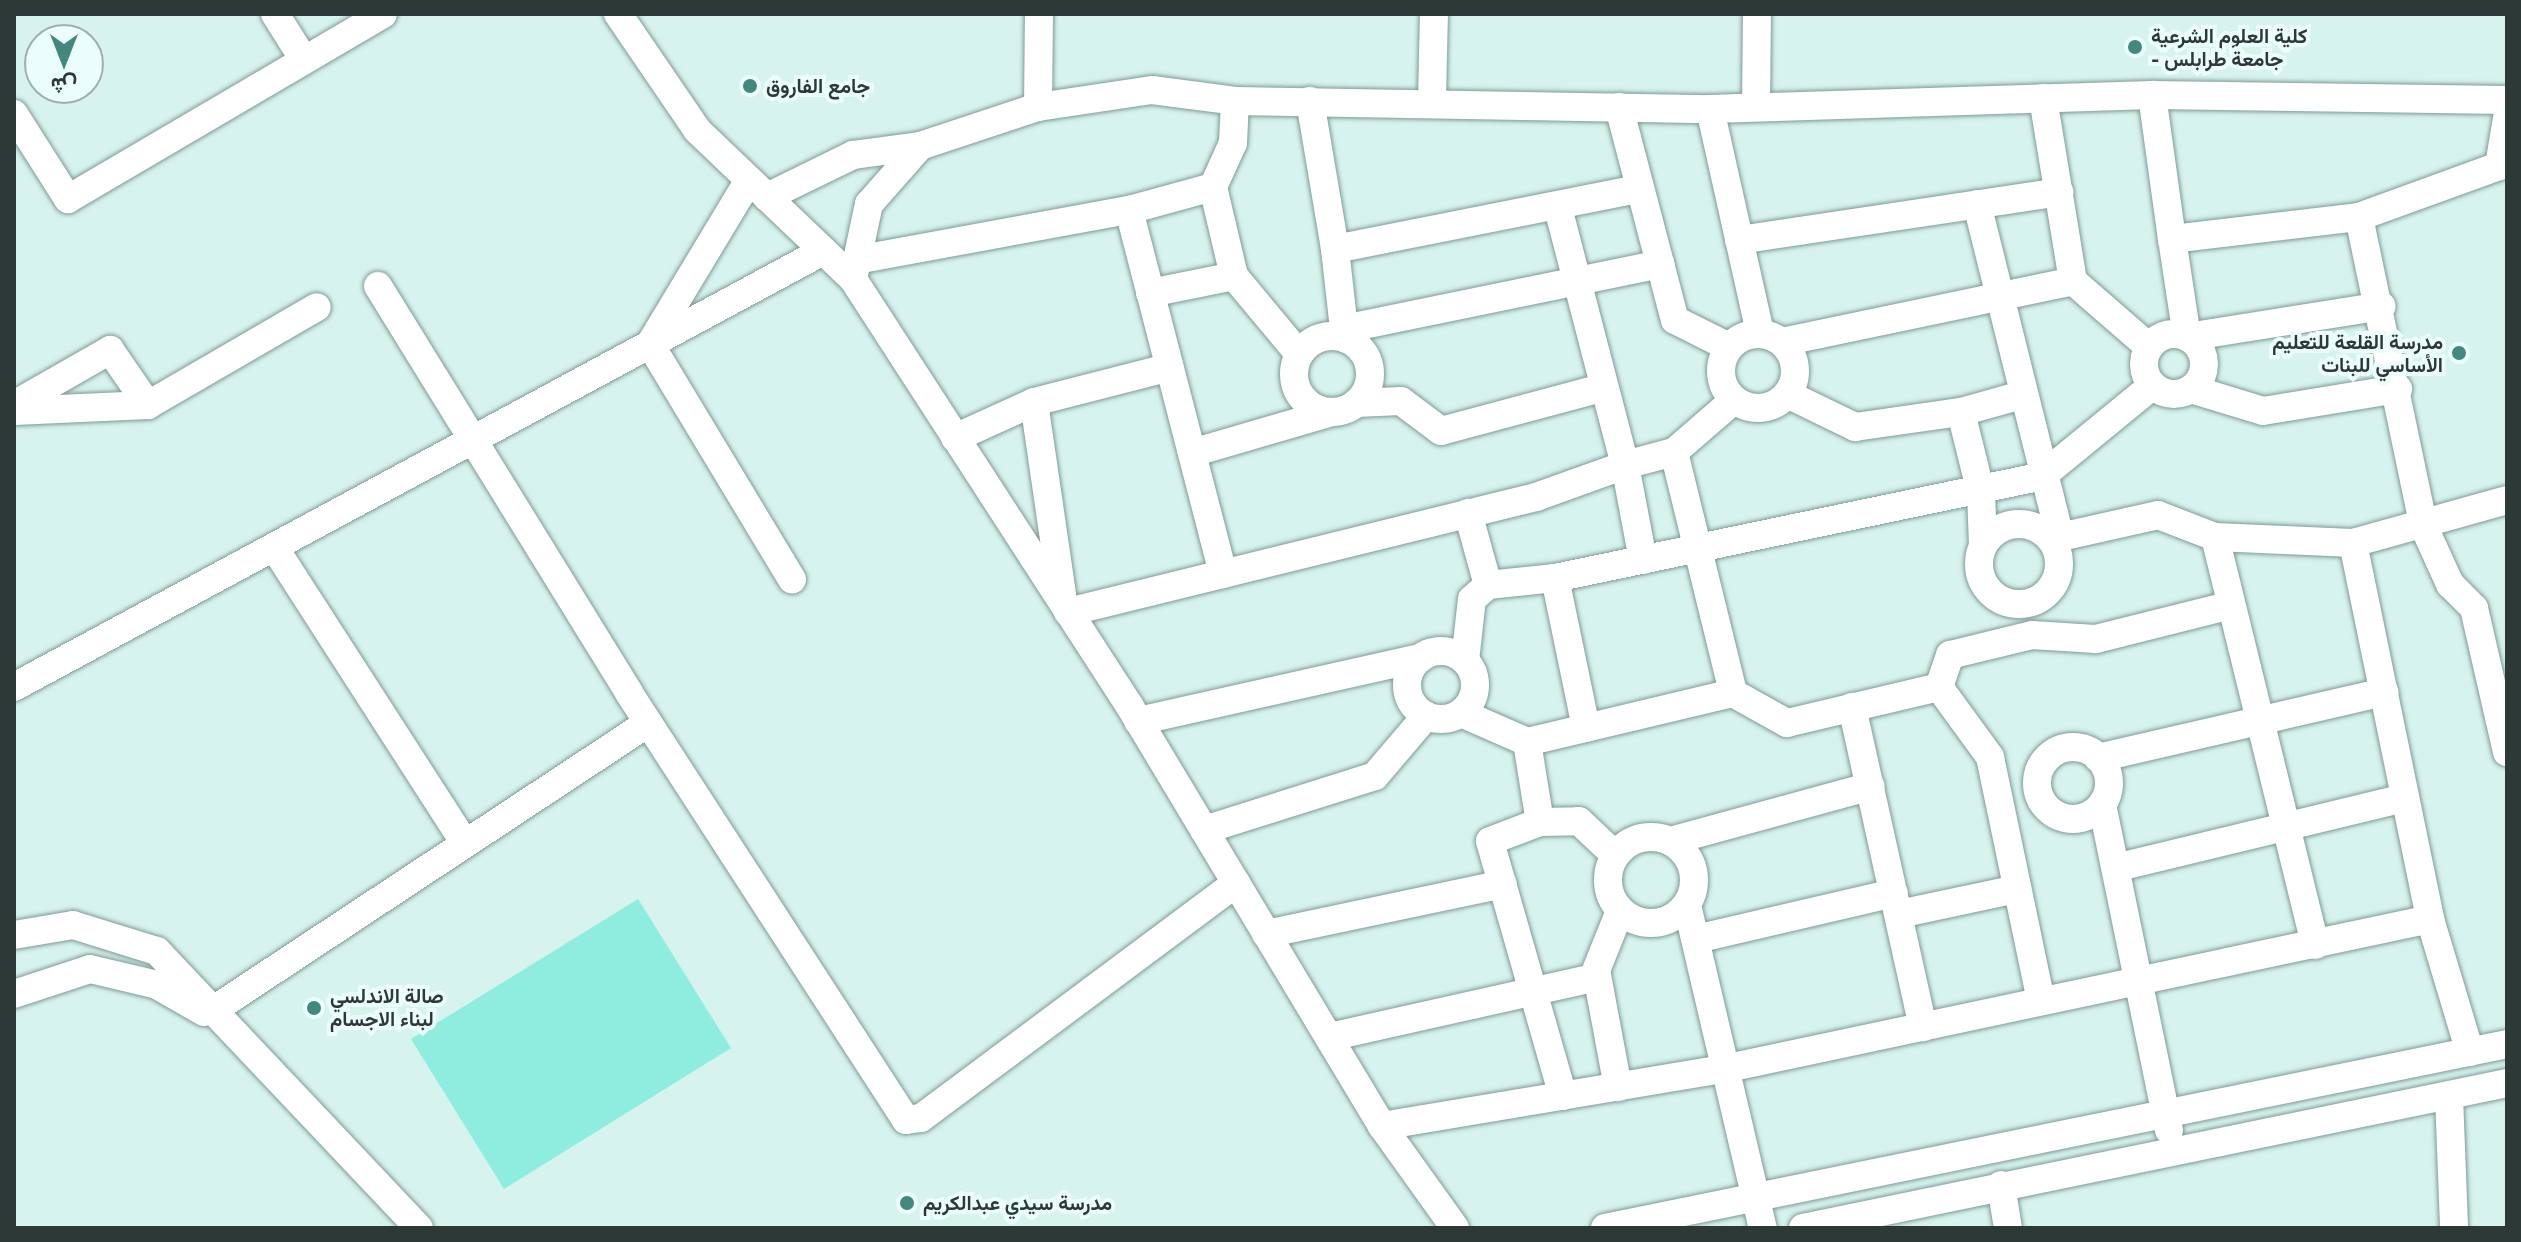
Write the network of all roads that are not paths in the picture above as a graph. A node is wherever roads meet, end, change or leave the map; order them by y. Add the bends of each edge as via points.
1 (275, 14) edge
2 (383, 14) edge
3 (618, 14) edge
4 (1039, 14) edge
5 (1434, 14) edge
6 (1757, 14) edge
7 (304, 60) junction
8 (2152, 95) junction
9 (2043, 98) junction
10 (1432, 100) junction
11 (2507, 100) edge
12 (1235, 101) junction
13 (1310, 101) junction
14 (1756, 106) junction
15 (1038, 107) junction
16 (1619, 107) junction
17 (1710, 109) junction
18 (14, 114) edge
19 (2507, 118) edge
20 (920, 146) junction
21 (1213, 187) junction
22 (758, 188) junction
23 (1639, 189) junction
24 (2059, 192) junction
25 (1977, 204) junction
26 (1558, 207) junction
27 (1129, 210) junction
28 (2359, 217) junction
29 (2172, 239) junction
30 (1739, 240) junction
31 (1335, 249) junction
32 (823, 251) junction
33 (1660, 264) junction
34 (854, 270) junction
35 (1234, 276) junction
36 (2073, 281) junction
37 (1577, 282) junction
38 (378, 286) dead end
39 (1150, 293) junction
40 (1999, 297) junction
41 (2382, 306) junction
42 (317, 307) dead end
43 (1345, 334) junction
44 (1771, 337) junction
45 (2187, 337) junction
46 (650, 344) junction
47 (1729, 347) junction
48 (2149, 347) junction
49 (1299, 354) junction
50 (1170, 367) junction
51 (2152, 386) junction
52 (1601, 388) junction
53 (2191, 389) junction
54 (2398, 389) junction
55 (1787, 394) junction
56 (2022, 395) junction
57 (1734, 400) junction
58 (1034, 402) junction
59 (148, 405) junction
60 (1344, 407) junction
61 (14, 408) edge
62 (1961, 412) junction
63 (955, 438) junction
64 (471, 441) junction
65 (1674, 452) junction
66 (1192, 453) junction
67 (1625, 465) junction
68 (2042, 476) junction
69 (1981, 493) junction
70 (2507, 500) edge
71 (1468, 513) junction
72 (2424, 527) junction
73 (2215, 537) junction
74 (2055, 538) junction
75 (2353, 543) junction
76 (1983, 545) junction
77 (1697, 546) junction
78 (274, 547) junction
79 (1643, 560) junction
80 (1223, 574) junction
81 (1555, 578) junction
82 (792, 579) dead end
83 (1488, 585) junction
84 (2028, 604) junction
85 (2231, 605) junction
86 (1066, 609) junction
87 (2032, 635) junction
88 (1421, 658) junction
89 (1465, 661) junction
90 (14, 687) edge
91 (1939, 687) junction
92 (2384, 692) junction
93 (1733, 693) junction
94 (1852, 707) junction
95 (1461, 713) junction
96 (1426, 716) junction
97 (1138, 721) junction
98 (2260, 721) junction
99 (648, 723) junction
100 (1586, 728) junction
101 (1527, 742) junction
102 (2507, 752) edge
103 (2098, 758) junction
104 (1871, 786) junction
105 (2405, 798) junction
106 (2102, 804) junction
107 (1540, 822) junction
108 (2286, 828) junction
109 (1204, 830) junction
110 (1670, 841) junction
111 (465, 843) junction
112 (1615, 855) junction
113 (2119, 867) junction
114 (1236, 883) junction
115 (1503, 884) junction
116 (2017, 889) junction
117 (1896, 904) junction
118 (1687, 905) junction
119 (1620, 911) junction
120 (2430, 919) junction
121 (1266, 934) junction
122 (14, 935) edge
123 (1696, 939) junction
124 (2315, 945) junction
125 (1597, 975) junction
126 (2141, 980) junction
127 (1533, 988) junction
128 (14, 994) edge
129 (2041, 1001) junction
130 (218, 1007) junction
131 (1923, 1027) junction
132 (242, 1034) junction
133 (1329, 1037) junction
134 (2507, 1044) edge
135 (2470, 1052) junction
136 (1728, 1068) junction
137 (2507, 1083) edge
138 (1618, 1087) junction
139 (1563, 1096) junction
140 (2449, 1096) junction
141 (2165, 1113) junction
142 (1382, 1126) junction
143 (2174, 1151) junction
144 (2001, 1185) junction
145 (1756, 1194) junction
146 (419, 1228) edge
147 (1455, 1228) edge
148 (1605, 1228) edge
149 (1763, 1228) edge
150 (1803, 1228) edge
151 (2008, 1228) edge
152 (2454, 1228) edge

1 - 7 street
2 - 7 street
3 - 22 street via 697,130
4 - 15 street
5 - 10 street
6 - 14 street
7 - 18 street via 68,199
8 - 9 street
8 - 11 street
8 - 29 street
9 - 14 street
9 - 24 street
10 - 13 street
10 - 16 street
12 - 13 street
12 - 15 street via 1152,90
12 - 21 street via 1233,143
13 - 31 street
14 - 17 street
15 - 20 street
16 - 17 street
16 - 23 street
17 - 30 street
19 - 28 street via 2499,166
20 - 22 street via 853,155
20 - 34 street via 869,204
21 - 27 street
21 - 35 street
22 - 32 street
22 - 46 street
23 - 26 street
23 - 33 street
24 - 25 street
24 - 36 street
25 - 30 street
25 - 40 street
26 - 31 street
26 - 37 street
27 - 34 street
27 - 39 street
28 - 29 street
28 - 41 street
29 - 45 street
30 - 44 street
31 - 43 street
32 - 34 street
32 - 46 street
33 - 37 street
33 - 47 street via 1680,326
34 - 63 street
35 - 39 street
35 - 49 street
36 - 40 street
36 - 48 street
37 - 43 street
37 - 52 street
38 - 64 street
39 - 50 street
40 - 44 street
40 - 56 street
41 - 45 street
41 - 54 street
42 - 59 street
43 - 49 street via 1319,338
43 - 60 street via 1370,367
44 - 47 street
44 - 55 street via 1796,373
45 - 48 street via 2166,335
45 - 53 street via 2204,361
46 - 64 street
46 - 82 street
47 - 57 street via 1721,380
48 - 51 street via 2143,367
49 - 60 street via 1299,392
50 - 58 street
50 - 66 street
51 - 53 street via 2171,395
51 - 68 street
52 - 60 street via 1441,431 1401,401
52 - 67 street
53 - 54 street via 2263,411
54 - 72 street
55 - 57 street via 1756,408
55 - 62 street via 1855,427
56 - 62 street
56 - 68 street
57 - 65 street
58 - 63 street
58 - 86 street
59 - 61 street
59 - 61 street via 110,350
60 - 66 street
62 - 69 street
63 - 86 street
64 - 78 street
64 - 99 street
65 - 67 street
65 - 77 street
66 - 80 street
67 - 71 street
67 - 79 street
68 - 69 street
68 - 74 street
69 - 76 street
69 - 77 street
70 - 72 street via 2442,513
71 - 80 street
71 - 83 street
72 - 75 street
72 - 102 street via 2450,584 2474,608
73 - 74 street via 2158,515
73 - 75 street
73 - 85 street
74 - 76 street via 2032,526 2009,525
74 - 84 street via 2059,572 2048,592
75 - 92 street
76 - 84 street via 1978,568 1987,589 2005,602
77 - 79 street
77 - 93 street
78 - 90 street
78 - 111 street
79 - 81 street
80 - 86 street
81 - 83 street
81 - 100 street
83 - 89 street via 1472,599
84 - 87 street
85 - 87 street via 2096,639
85 - 98 street
86 - 97 street
87 - 91 street via 1949,656
88 - 89 street via 1444,652
88 - 96 street via 1407,688
88 - 97 street
89 - 95 street via 1474,694
91 - 94 street
91 - 116 street via 1990,757
92 - 98 street
92 - 105 street
93 - 94 street via 1787,723
93 - 100 street
94 - 104 street
95 - 96 street
95 - 101 street
96 - 109 street via 1375,776
97 - 109 street
98 - 103 street
98 - 108 street
99 - 111 street
99 - 114 street via 906,1120 921,1118
100 - 101 street
101 - 107 street
103 - 106 street via 2108,780
103 - 106 street via 2063,749 2043,763 2037,784 2044,805 2063,818 2085,817
104 - 110 street
104 - 117 street
105 - 108 street
105 - 120 street
106 - 113 street
107 - 112 street via 1587,823
107 - 115 street via 1491,837
108 - 113 street
108 - 124 street
109 - 114 street
110 - 112 street via 1640,838
110 - 118 street via 1695,876
111 - 130 street
112 - 119 street via 1607,884
113 - 126 street
114 - 121 street
115 - 121 street
115 - 127 street
116 - 117 street
116 - 129 street
117 - 123 street
117 - 131 street
118 - 119 street via 1663,922
118 - 123 street
119 - 125 street
120 - 124 street
120 - 135 street
121 - 133 street
122 - 130 street via 73,925 114,932 157,951
123 - 136 street
124 - 126 street
125 - 127 street
125 - 138 street
126 - 129 street
126 - 141 street
127 - 133 street
127 - 139 street
128 - 132 street via 90,969 157,985
129 - 131 street
130 - 132 street
131 - 136 street
132 - 146 street
133 - 142 street
134 - 135 street
135 - 141 street
136 - 138 street
136 - 145 street
137 - 140 street
138 - 139 street
139 - 142 street
140 - 143 street
140 - 152 street
141 - 143 street
141 - 145 street
142 - 147 street
143 - 144 street
144 - 150 street
144 - 151 street
145 - 148 street
145 - 149 street

